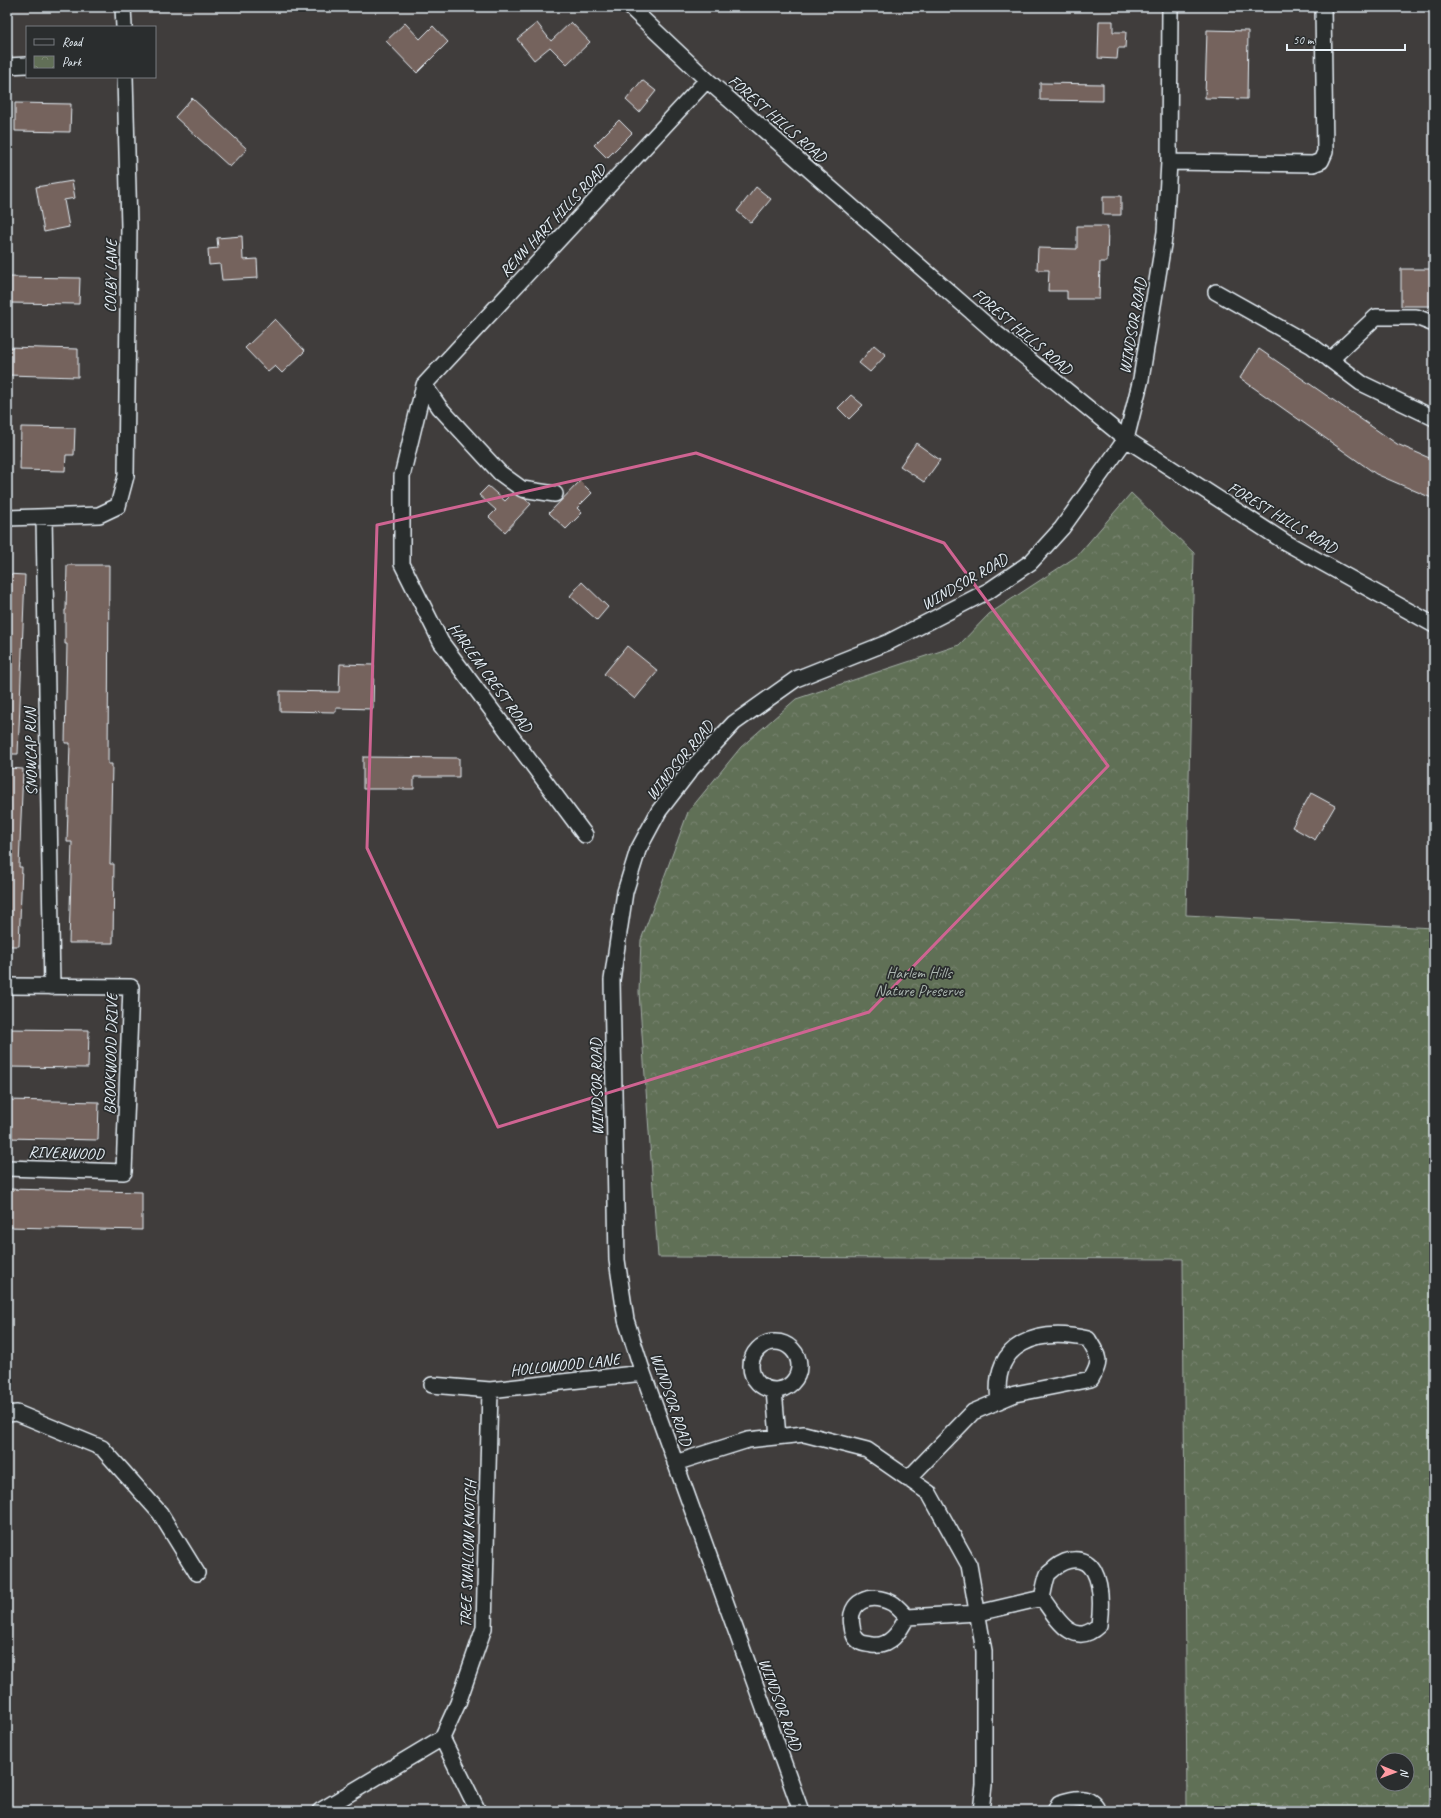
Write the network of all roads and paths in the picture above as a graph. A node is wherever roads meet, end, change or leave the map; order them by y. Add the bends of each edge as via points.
1 (123, 7) edge
2 (630, 7) edge
3 (1170, 7) edge
4 (1323, 7) edge
5 (124, 26) edge
6 (26, 65) edge
7 (7, 66) edge
8 (125, 78) edge
9 (707, 80) junction
10 (1169, 162) junction
11 (1216, 292) dead end
12 (1434, 324) edge
13 (1330, 360) junction
14 (424, 385) junction
15 (1434, 418) edge
16 (1126, 439) junction
17 (555, 494) dead end
18 (44, 517) junction
19 (7, 518) edge
20 (1434, 625) edge
21 (585, 835) dead end
22 (7, 986) edge
23 (52, 987) junction
24 (7, 1168) edge
25 (124, 1172) joint
26 (643, 1373) junction
27 (432, 1385) dead end
28 (490, 1390) junction
29 (774, 1390) dead end
30 (999, 1401) junction
31 (7, 1414) edge
32 (778, 1437) junction
33 (675, 1463) junction
34 (908, 1479) junction
35 (197, 1573) dead end
36 (1042, 1598) junction
37 (978, 1612) junction
38 (908, 1617) dead end
39 (442, 1738) junction
40 (320, 1811) edge
41 (478, 1811) edge
42 (801, 1811) edge
43 (981, 1811) edge
44 (1055, 1811) edge
45 (1098, 1811) edge

1 - 5 street
2 - 9 street, FOREST HILLS ROAD
3 - 10 street, WINDSOR ROAD
4 - 10 street via 1325,152 1320,161 1313,164
6 - 7 street
8 - 18 street, COLBY LANE via 129,227 126,476 118,506 99,515
9 - 14 street, RENN HART HILLS ROAD
9 - 16 street, FOREST HILLS ROAD via 996,333
10 - 16 street, WINDSOR ROAD via 1166,232 1141,378
11 - 13 street via 1312,346
12 - 13 street via 1416,317 1376,317
13 - 15 street via 1361,382
14 - 17 street via 440,408 500,474 522,489
14 - 21 street, HARLEM CREST ROAD via 402,476 402,564 441,642
16 - 20 street, FOREST HILLS ROAD via 1286,542
16 - 26 street, WINDSOR ROAD via 1062,528 1031,562 990,590 889,642 796,679 734,723 682,780 659,811 638,850 625,892 612,980 617,1260 626,1320
18 - 19 street
18 - 23 street, SNOWCAP RUN
22 - 23 street, BROOKWOOD DRIVE
23 - 25 street, BROOKWOOD DRIVE via 131,986
24 - 25 street, RIVERWOOD
26 - 28 street, HOLLOWOOD LANE
26 - 33 street, WINDSOR ROAD
27 - 28 street, HOLLOWOOD LANE
28 - 39 street, TREE SWALLOW KNOTCH via 484,1628 458,1703
29 - 32 street
30 - 30 street via 1015,1394 1091,1379 1099,1366 1097,1353 1088,1339 1068,1334 1034,1338 1014,1348 1003,1362 999,1376
30 - 34 street via 973,1412
31 - 35 street via 17,1414 102,1448 160,1513
32 - 33 street via 748,1440
32 - 34 street via 804,1434 867,1450
33 - 42 street, WINDSOR ROAD
34 - 37 street via 929,1493 969,1565
36 - 36 street via 1066,1629 1078,1634 1091,1633 1099,1625 1101,1603 1095,1573 1092,1567 1080,1560 1060,1563 1049,1573
36 - 37 street
37 - 38 street
37 - 43 street via 984,1651 984,1785
39 - 40 street
39 - 41 street
44 - 45 street via 1059,1803 1075,1798 1086,1799 1096,1806

